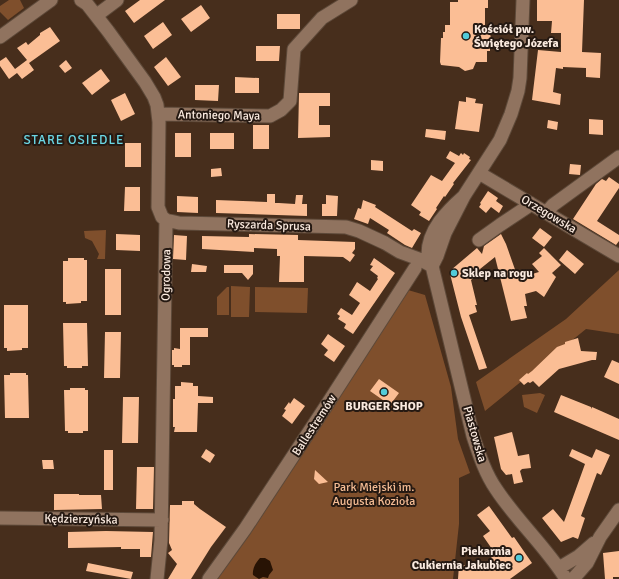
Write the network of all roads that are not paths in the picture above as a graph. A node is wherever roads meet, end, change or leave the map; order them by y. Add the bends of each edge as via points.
1 (51, 0) edge
2 (81, 0) edge
3 (117, 0) edge
4 (351, 0) edge
5 (523, 0) edge
6 (97, 16) junction
7 (0, 37) edge
8 (158, 114) junction
9 (619, 157) edge
10 (479, 173) junction
11 (530, 203) junction
12 (546, 213) junction
13 (166, 220) junction
14 (370, 237) junction
15 (479, 240) dead end
16 (619, 256) edge
17 (432, 266) junction
18 (415, 268) junction
19 (619, 510) edge
20 (0, 518) edge
21 (162, 520) junction
22 (600, 538) junction
23 (559, 568) junction
24 (157, 579) edge
25 (209, 579) edge
26 (566, 579) edge
27 (573, 579) edge

1 - 7 street
2 - 6 street, Ogrodowa
3 - 6 street
4 - 8 street, Antoniego Maya via 322,18 294,49 290,101 281,110 270,116
5 - 10 street via 522,57 515,101 500,140
6 - 8 street, Ogrodowa via 151,90
8 - 13 street, Ogrodowa via 158,207
9 - 12 street
10 - 11 street, Orzegowska
10 - 17 street via 445,233
11 - 12 street, Orzegowska
11 - 15 street
12 - 16 street, Orzegowska
13 - 14 street, Ryszarda Sprusa via 179,223 346,228
13 - 21 street, Ogrodowa
14 - 17 street, Ryszarda Sprusa
14 - 18 street, Ryszarda Sprusa via 381,249
17 - 18 street
17 - 23 street, Piastowska via 473,436 481,459 496,489
18 - 25 street, Ballestremów via 326,406
19 - 22 street
20 - 21 street, Kędzierzyńska
21 - 24 street, Ogrodowa
22 - 23 street via 579,556
22 - 27 street via 587,562
23 - 26 street, Piastowska

